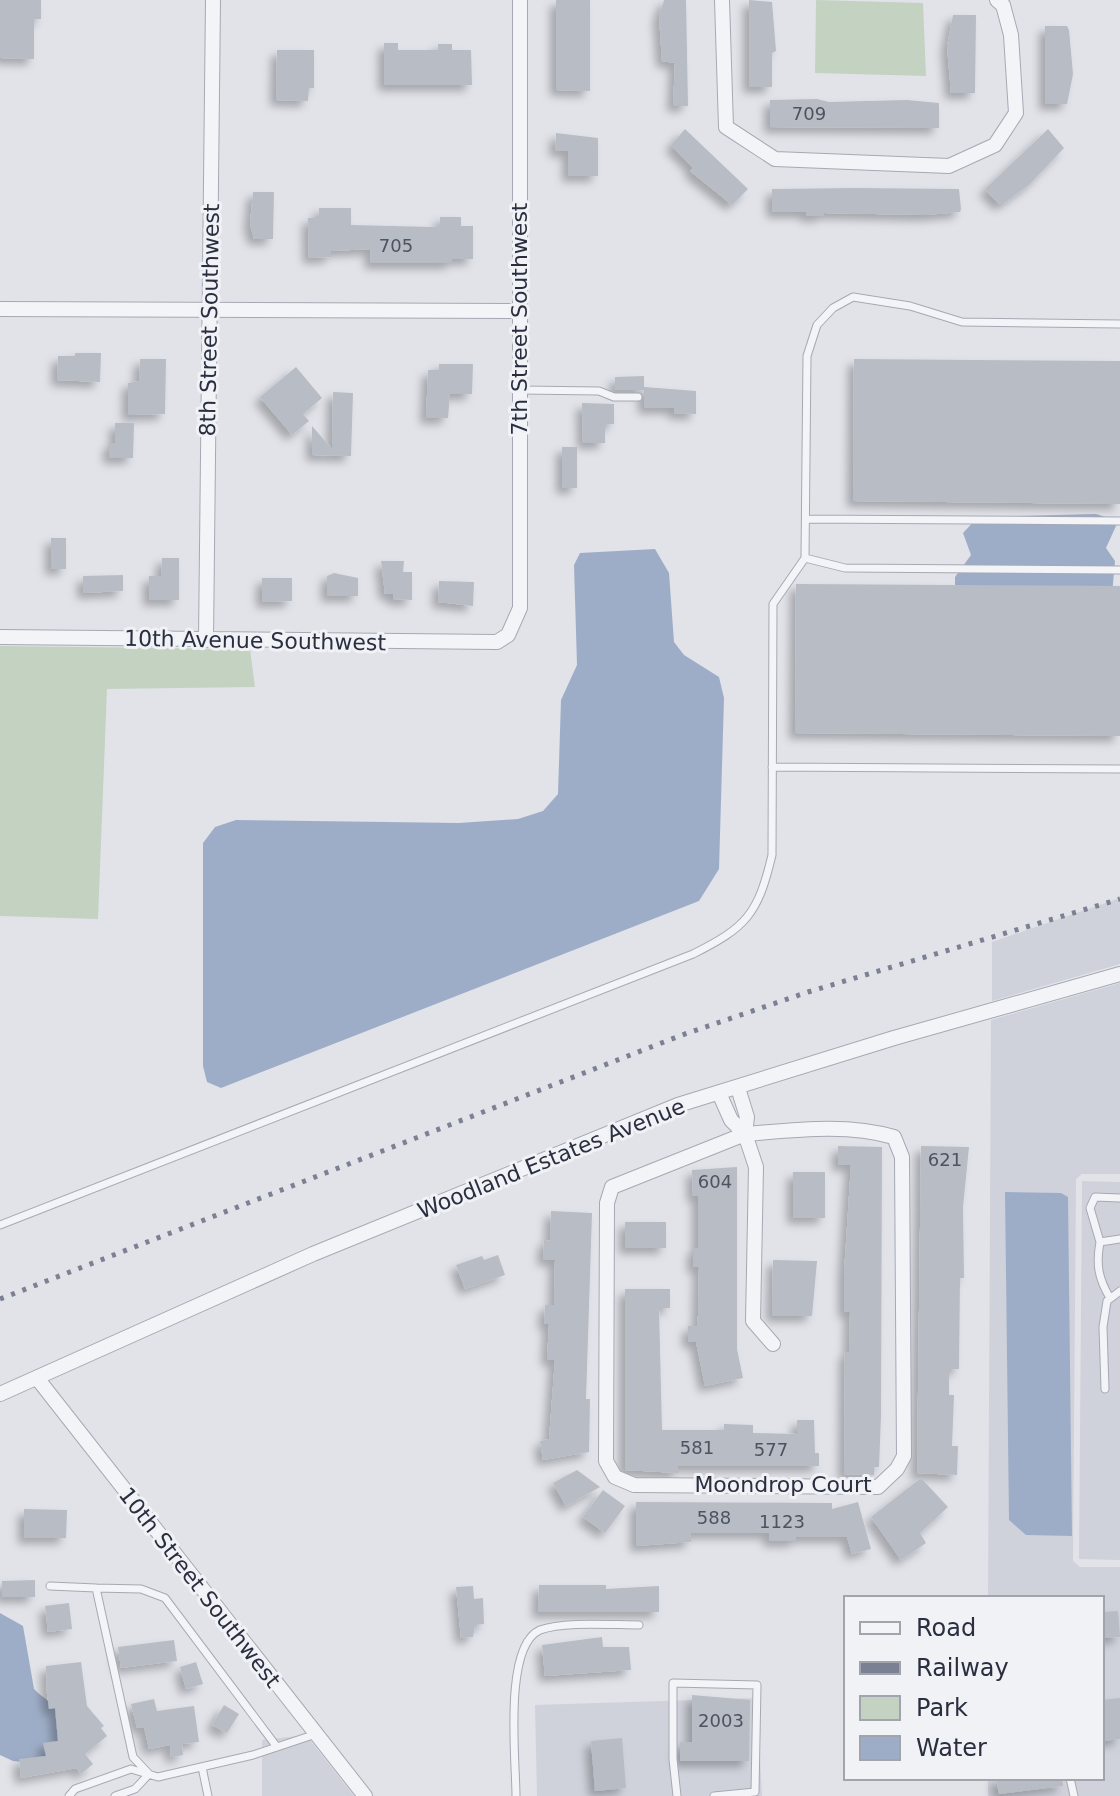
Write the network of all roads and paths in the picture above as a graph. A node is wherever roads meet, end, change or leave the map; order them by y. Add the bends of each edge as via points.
1 (213, 0) edge
2 (520, 0) edge
3 (722, 0) edge
4 (997, 0) edge
5 (0, 309) edge
6 (518, 311) junction
7 (209, 312) junction
8 (1120, 324) edge
9 (519, 390) junction
10 (638, 397) dead end
11 (806, 519) junction
12 (1120, 521) edge
13 (805, 558) junction
14 (1120, 570) edge
15 (508, 635) joint
16 (0, 637) edge
17 (206, 640) junction
18 (772, 767) junction
19 (1120, 769) edge
20 (1120, 974) edge
21 (738, 1088) junction
22 (719, 1093) junction
23 (745, 1134) junction
24 (1120, 1198) edge
25 (0, 1225) edge
26 (1120, 1239) edge
27 (1100, 1242) junction
28 (1120, 1291) edge
29 (1110, 1298) junction
30 (773, 1344) dead end
31 (37, 1378) junction
32 (1105, 1389) dead end
33 (0, 1394) edge
34 (50, 1586) dead end
35 (96, 1588) junction
36 (639, 1625) dead end
37 (316, 1734) junction
38 (277, 1747) junction
39 (202, 1767) junction
40 (149, 1774) junction
41 (69, 1796) edge
42 (115, 1796) edge
43 (208, 1796) edge
44 (365, 1796) edge
45 (516, 1796) edge
46 (677, 1796) edge
47 (714, 1796) edge

1 - 7 street, 8th Street Southwest
2 - 6 street, 7th Street Southwest
3 - 4 street via 726,127 775,159 949,166 995,145 1016,113 1011,35
5 - 7 street
6 - 7 street
6 - 9 street, 7th Street Southwest
7 - 17 street, 8th Street Southwest
8 - 11 lane via 962,322 861,296 833,308 817,325 807,356
9 - 10 lane
9 - 15 street, 7th Street Southwest via 520,608
11 - 12 lane
11 - 13 lane
13 - 14 lane via 845,568
13 - 18 lane via 773,604
15 - 17 street, 10th Avenue Southwest via 497,642
16 - 17 street, 10th Avenue Southwest
18 - 19 lane
18 - 25 lane via 772,855 765,884 735,933 693,954
20 - 21 street, Woodland Estates Avenue
21 - 22 street, Woodland Estates Avenue
21 - 23 street via 747,1117
22 - 23 street via 731,1120
22 - 31 street, Woodland Estates Avenue via 313,1254
23 - 23 street, Moondrop Court via 871,1130 894,1137 902,1157 904,1456 878,1487 634,1485 615,1477 606,1461 607,1203 612,1187
23 - 30 street via 756,1167 753,1321
24 - 27 lane via 1095,1197 1090,1208
26 - 27 lane
27 - 29 lane via 1096,1267
28 - 29 lane
29 - 32 lane via 1103,1327
31 - 33 street, Woodland Estates Avenue
31 - 37 street, 10th Street Southwest
34 - 35 lane
35 - 38 lane via 141,1589 165,1598
35 - 40 lane via 133,1757
36 - 45 lane via 545,1628 529,1638 520,1654 516,1688
37 - 38 lane
37 - 44 street, 10th Street Southwest
38 - 39 lane
39 - 40 lane via 158,1777
39 - 43 lane
40 - 41 lane via 131,1769 75,1789
40 - 42 lane via 135,1789
46 - 47 lane via 673,1683 757,1685 755,1792

